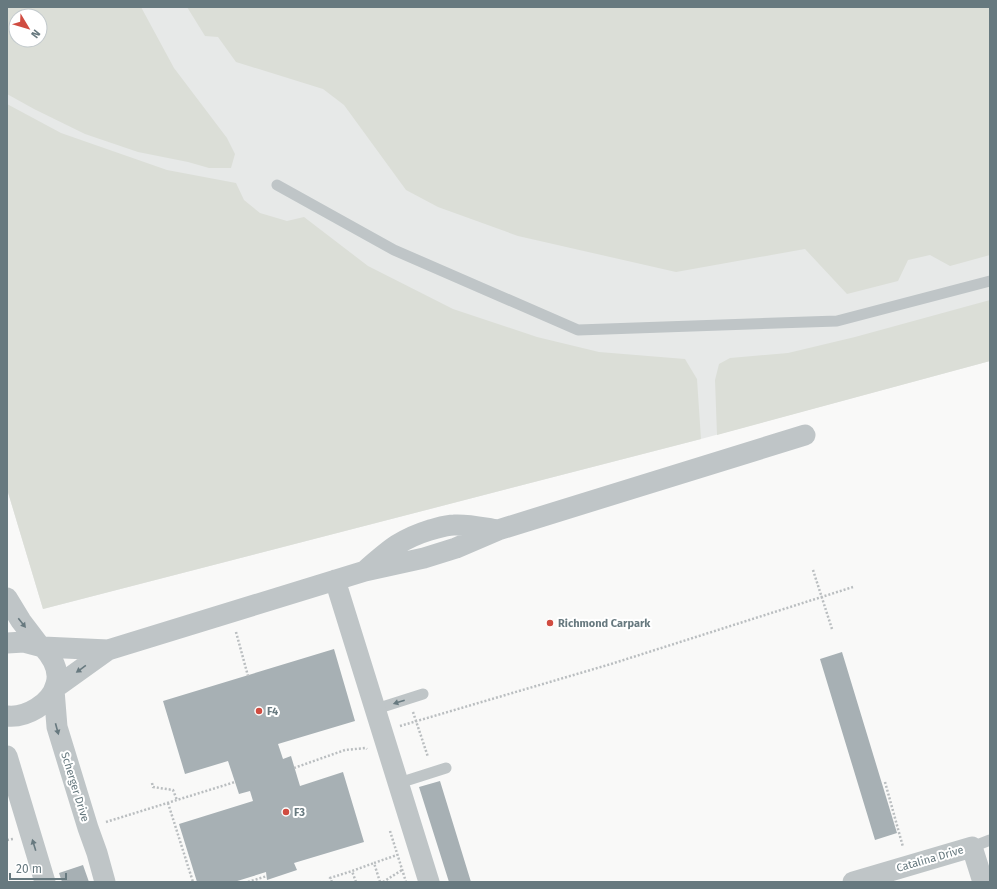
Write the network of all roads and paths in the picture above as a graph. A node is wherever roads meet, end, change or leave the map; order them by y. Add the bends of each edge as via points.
1 (277, 185) dead end
2 (990, 281) edge
3 (805, 435) dead end
4 (813, 570) dead end
5 (335, 580) junction
6 (853, 587) dead end
7 (821, 596) junction
8 (7, 598) edge
9 (230, 612) junction
10 (832, 629) dead end
11 (7, 643) edge
12 (42, 647) junction
13 (108, 650) junction
14 (248, 676) dead end
15 (55, 689) junction
16 (423, 694) dead end
17 (409, 698) junction
18 (376, 709) junction
19 (7, 716) edge
20 (416, 721) junction
21 (383, 732) junction
22 (366, 748) junction
23 (368, 756) dead end
24 (428, 757) dead end
25 (8, 761) edge
26 (294, 768) dead end
27 (446, 768) dead end
28 (235, 782) dead end
29 (885, 782) dead end
30 (152, 783) dead end
31 (399, 783) junction
32 (176, 800) junction
33 (168, 803) junction
34 (388, 824) dead end
35 (88, 828) junction
36 (984, 844) edge
37 (397, 855) junction
38 (374, 863) junction
39 (908, 866) junction
40 (402, 870) junction
41 (352, 871) junction
42 (984, 871) edge
43 (267, 876) dead end
44 (45, 882) edge
45 (105, 882) edge
46 (193, 882) edge
47 (248, 882) edge
48 (332, 882) edge
49 (356, 882) edge
50 (381, 882) edge
51 (406, 882) edge
52 (430, 882) edge
53 (853, 882) edge

1 - 2 lane via 394,250 578,330 837,321
3 - 5 street via 498,530 456,548
4 - 7 path
5 - 9 street
5 - 18 street
6 - 7 path
7 - 10 path
7 - 20 path via 611,664
8 -> 12 street, Scherger Drive via 18,617
9 - 13 street
9 - 14 path
11 - 12 street via 24,642
12 - 13 street
12 - 15 street, Scherger Drive via 55,667
13 -> 15 street
15 - 19 street via 32,711 18,716
15 -> 35 street, Scherger Drive via 57,727
16 - 17 lane
17 -> 18 lane
17 - 20 path
18 - 21 street
20 - 21 path
20 - 24 path
21 - 22 path via 363,737
21 - 31 street
22 - 23 path
22 - 26 path via 345,750
44 -> 25 street
27 - 31 lane
28 - 32 path
29 - 39 path
30 - 32 path via 153,787 173,790
31 - 52 street
32 - 33 path
33 - 35 path
33 - 46 path
34 - 37 path
35 - 45 street, Scherger Drive via 98,853
36 - 39 street, Catalina Drive
36 - 42 street, Catalina Drive
37 - 38 path
37 - 40 path
38 - 41 path
38 - 50 path
39 - 53 street, Catalina Drive
40 - 50 path
40 - 51 path
41 - 48 path via 330,878
41 - 49 path
43 - 47 path

